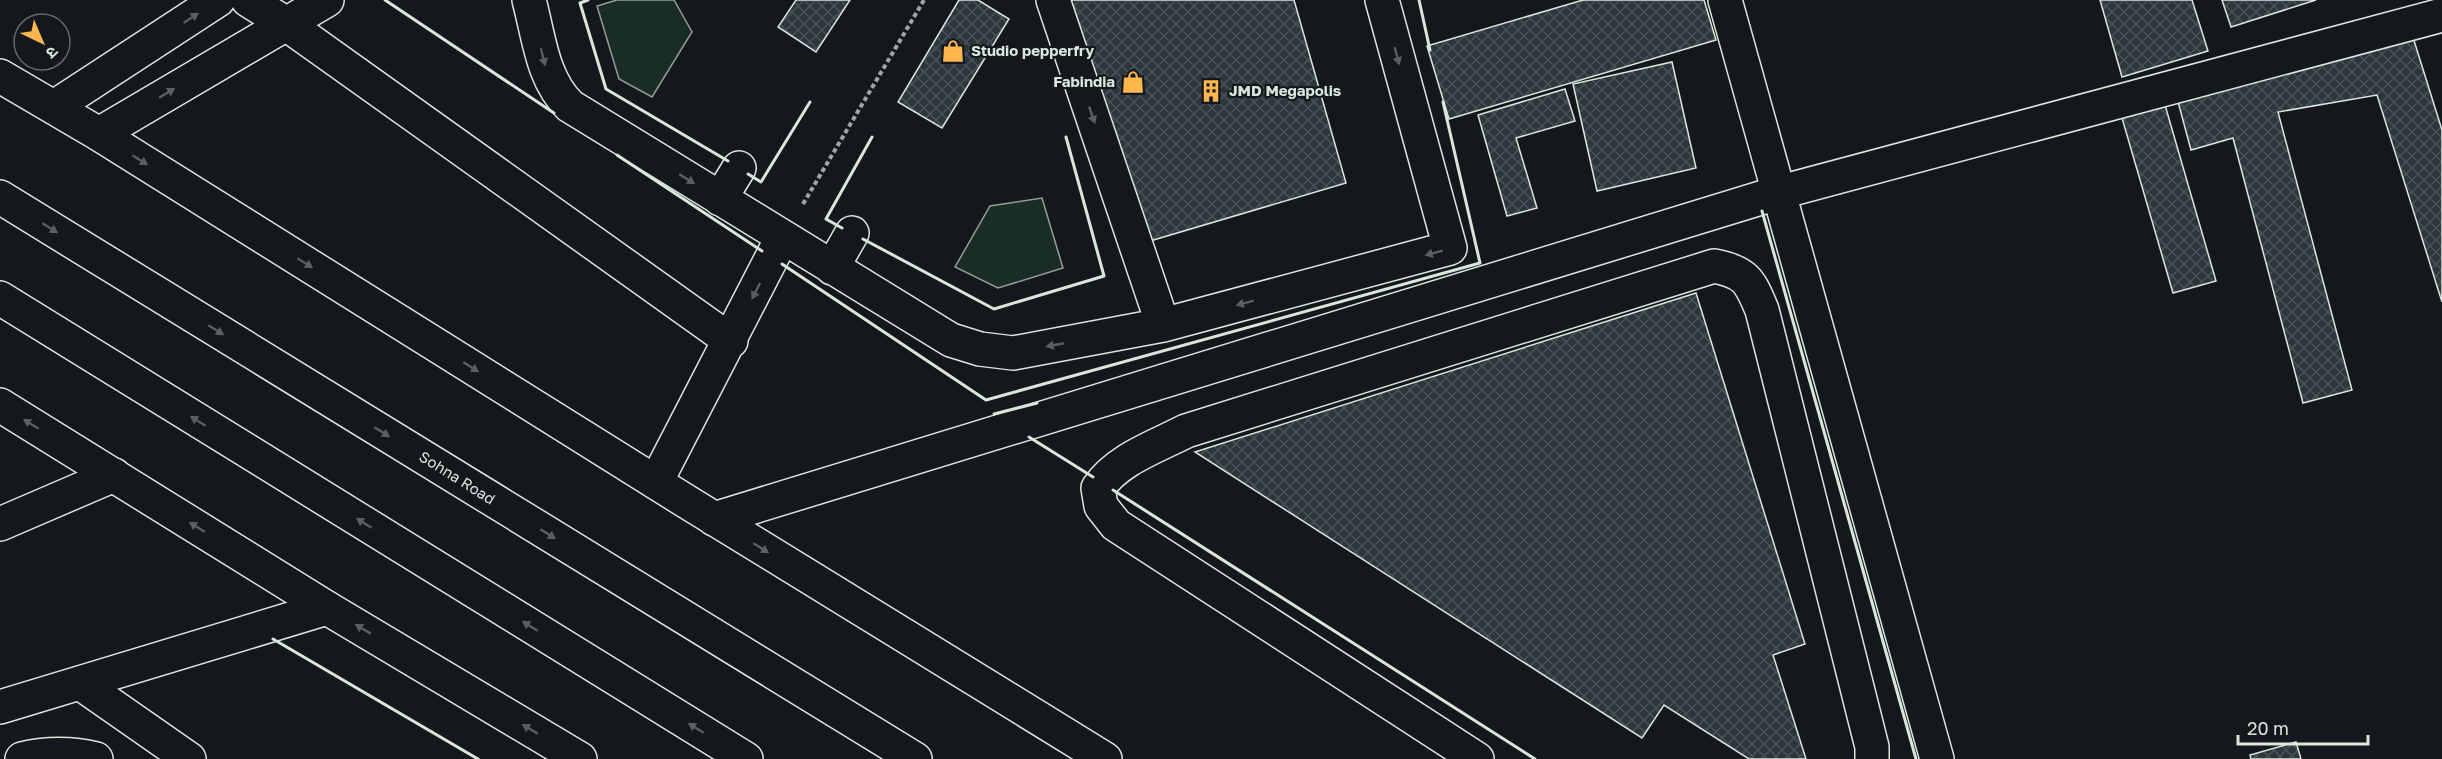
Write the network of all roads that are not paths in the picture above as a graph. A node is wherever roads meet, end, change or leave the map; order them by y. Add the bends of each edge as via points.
1 (218, 0) edge
2 (248, 0) edge
3 (327, 0) edge
4 (530, 0) edge
5 (1053, 0) edge
6 (1382, 0) edge
7 (1725, 0) edge
8 (2442, 15) edge
9 (285, 23) junction
10 (0, 76) edge
11 (54, 107) junction
12 (99, 134) junction
13 (739, 168) dead end
14 (1777, 194) junction
15 (0, 197) edge
16 (720, 199) junction
17 (852, 233) dead end
18 (782, 238) junction
19 (832, 268) junction
20 (0, 298) edge
21 (1163, 325) junction
22 (731, 340) junction
23 (0, 405) edge
24 (114, 476) junction
25 (656, 482) junction
26 (714, 519) junction
27 (0, 524) edge
28 (327, 608) junction
29 (80, 683) junction
30 (0, 707) edge
31 (1466, 756) edge
32 (22, 759) edge
33 (96, 759) edge
34 (189, 759) edge
35 (580, 759) edge
36 (746, 759) edge
37 (915, 759) edge
38 (1105, 759) edge
39 (1872, 759) edge
40 (1937, 759) edge

11 -> 1 main road
2 - 9 main road
3 - 9 main road
4 -> 16 main road via 549,80 558,94 570,106
5 -> 21 main road
6 -> 21 main road via 1450,248
7 - 14 main road
8 - 14 main road
12 -> 9 main road
9 - 22 main road
10 - 11 main road
11 - 12 main road
12 -> 25 main road
13 - 16 main road
14 - 26 main road
14 - 40 main road
15 -> 37 main road, Sohna Road
16 - 18 main road
17 - 19 main road
18 - 19 main road
18 -> 22 main road
21 -> 19 main road via 1013,353 980,349 951,340
36 -> 20 main road
22 - 25 main road
24 -> 23 main road
24 - 27 main road
28 -> 24 main road
25 - 26 main road
26 -> 38 main road
28 - 29 main road
35 -> 28 main road
29 - 30 main road
29 - 34 main road
31 - 39 main road via 1116,525 1101,506 1098,488 1109,473 1186,431 1714,266 1735,270 1753,287 1762,310
32 - 33 main road via 37,755

